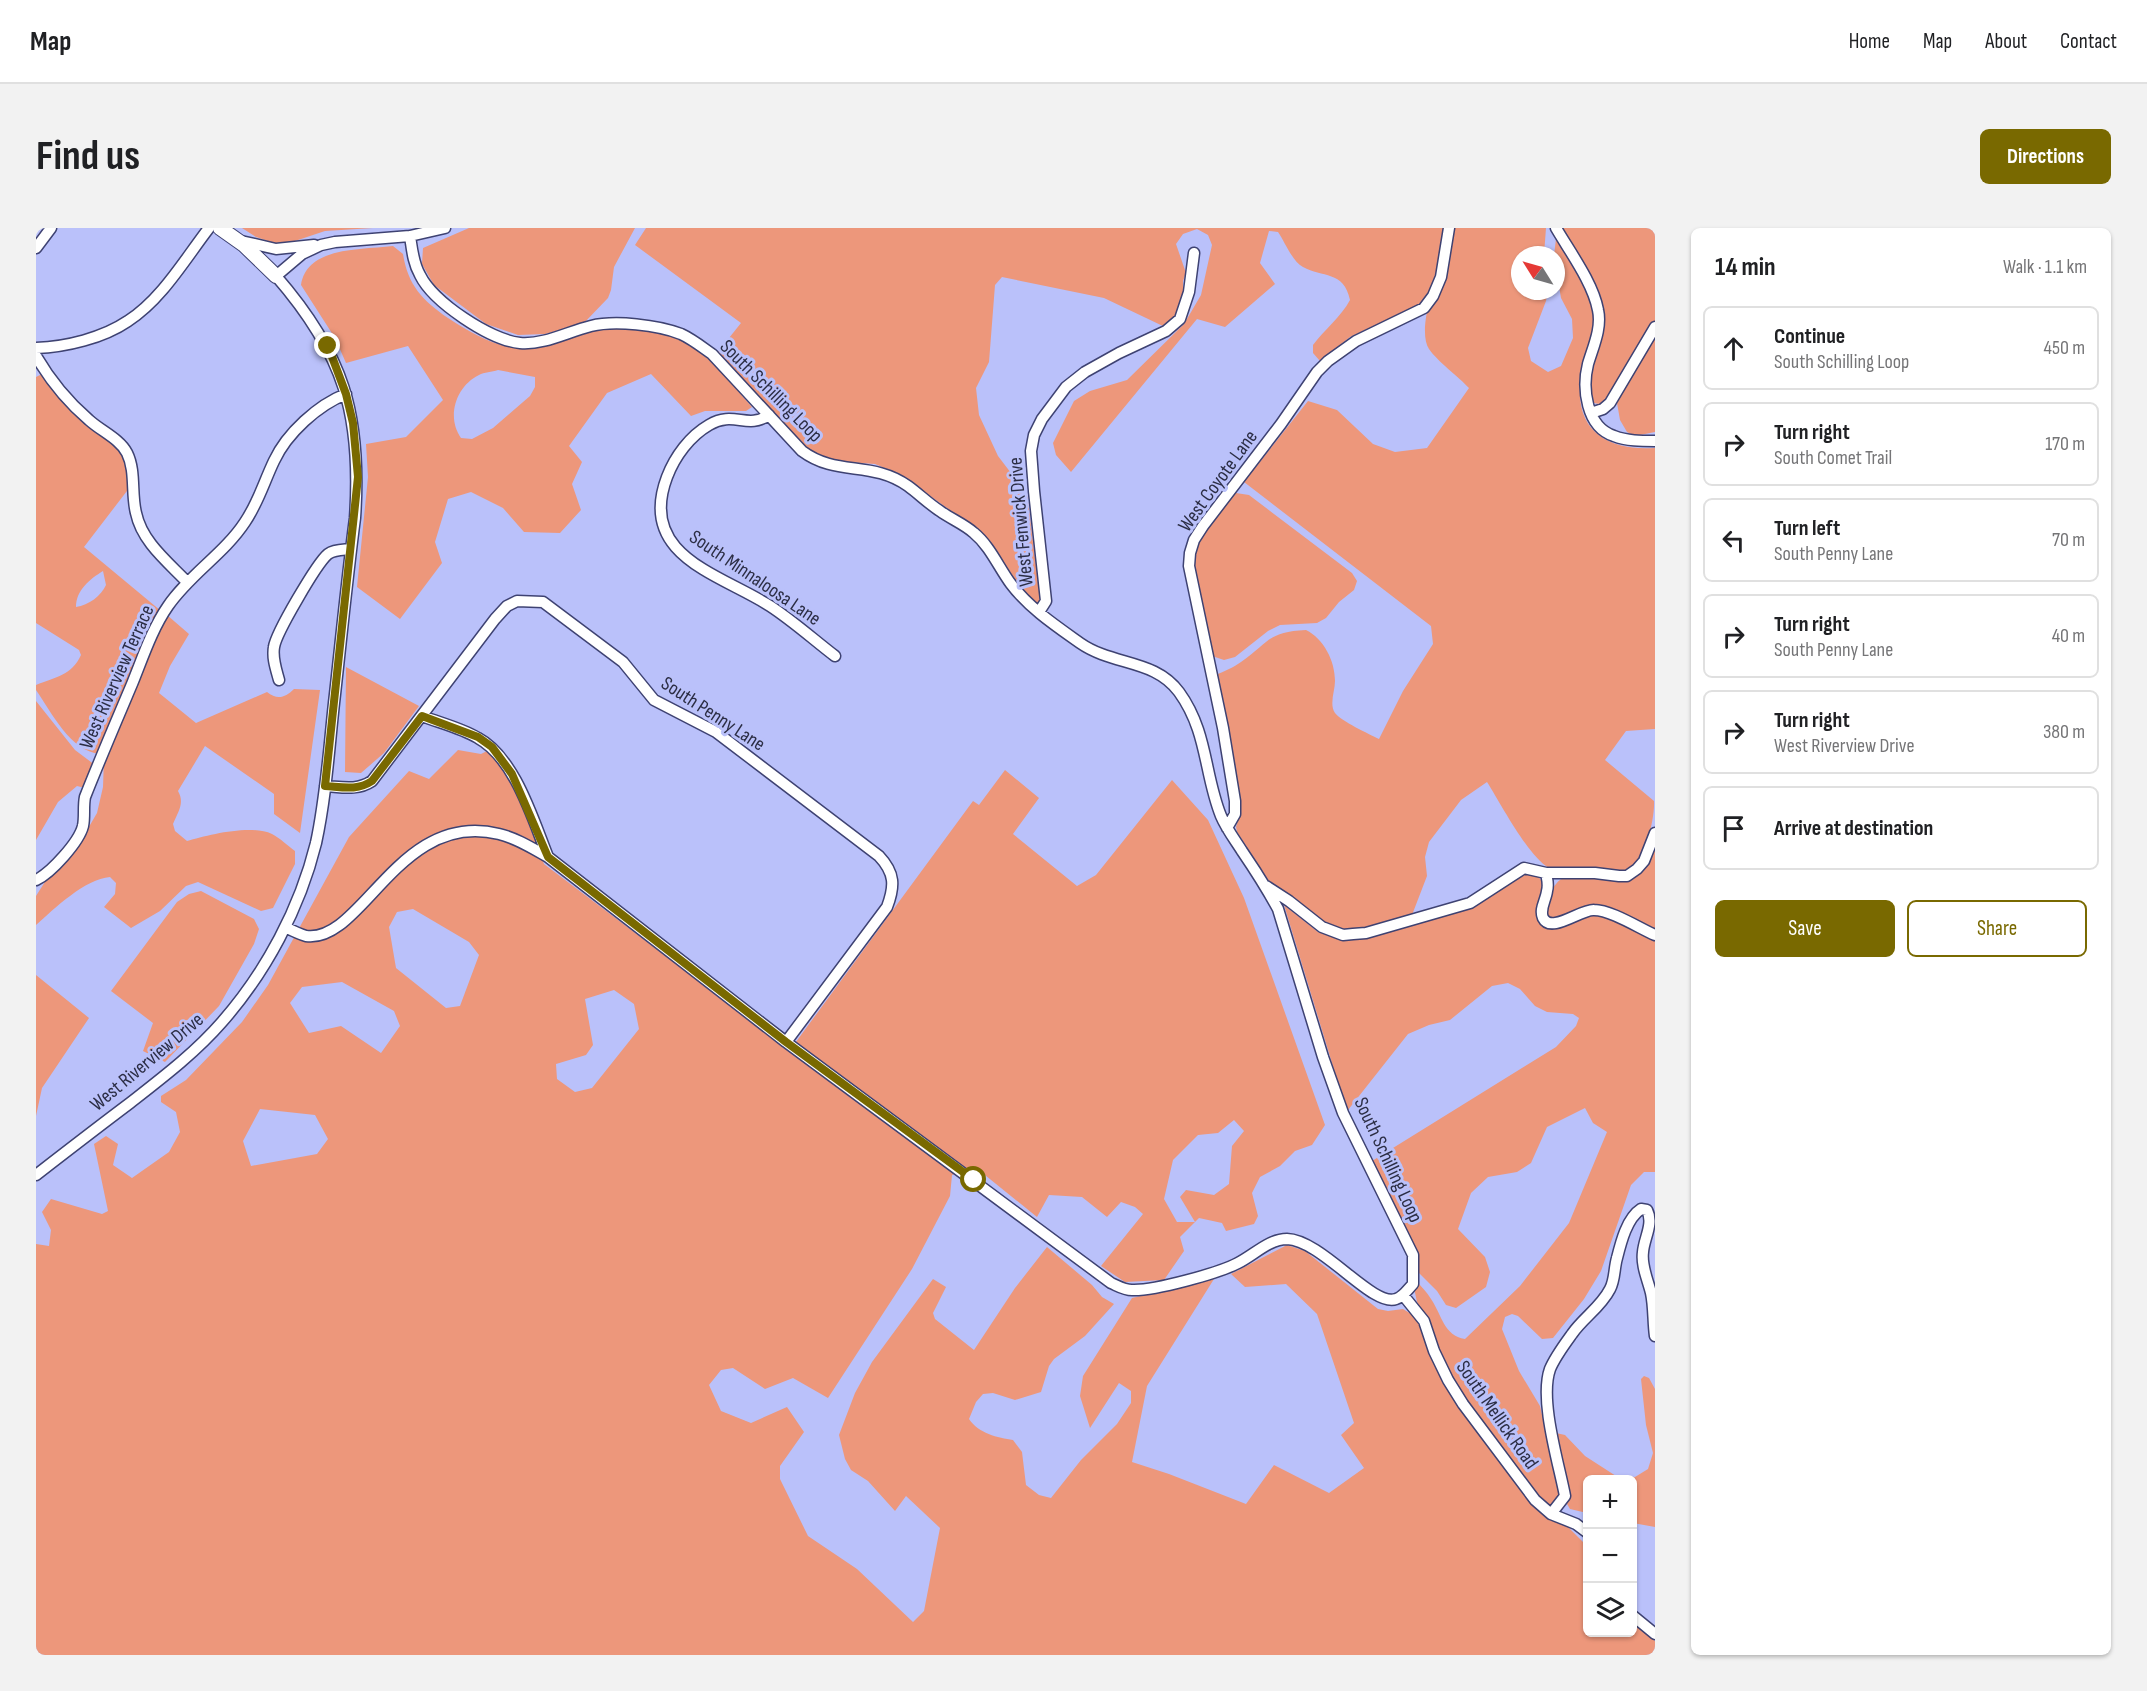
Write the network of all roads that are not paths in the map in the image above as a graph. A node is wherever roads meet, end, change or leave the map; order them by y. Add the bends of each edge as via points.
1 (51, 228) edge
2 (209, 228) edge
3 (220, 228) edge
4 (445, 228) edge
5 (1449, 228) edge
6 (1556, 228) edge
7 (410, 236) junction
8 (235, 239) junction
9 (335, 242) junction
10 (36, 248) edge
11 (1194, 253) dead end
12 (276, 276) junction
13 (1655, 327) edge
14 (36, 348) edge
15 (36, 356) edge
16 (346, 394) junction
17 (1591, 413) junction
18 (769, 415) junction
19 (1655, 441) edge
20 (351, 549) junction
21 (188, 582) junction
22 (1039, 612) junction
23 (835, 656) dead end
24 (279, 680) dead end
25 (422, 716) junction
26 (325, 786) junction
27 (1227, 828) junction
28 (1655, 832) edge
29 (548, 857) junction
30 (1546, 873) junction
31 (36, 880) edge
32 (1266, 886) junction
33 (285, 927) junction
34 (1655, 935) edge
35 (786, 1042) junction
36 (36, 1175) edge
37 (1403, 1295) junction
38 (1655, 1336) edge
39 (1551, 1514) junction
40 (1583, 1530) edge
41 (1637, 1619) edge
42 (1655, 1634) edge

1 - 10 street
2 - 14 street via 158,294 130,320 86,339
3 - 8 main road
4 - 7 street
5 - 27 street, West Coyote Lane via 1441,277 1424,308 1356,341 1317,372 1194,540 1191,580 1235,801 1235,814
6 - 17 street via 1599,311 1585,386
7 - 9 street
7 - 18 street, South Schilling Loop via 414,262 429,290 484,331 520,343 552,339 604,324 673,332 712,354
8 - 9 street via 276,249
8 - 12 main road
9 - 12 street via 311,248
11 - 22 street, West Fenwick Drive via 1189,292 1180,319 1166,331 1119,353 1066,387 1034,435 1031,451 1046,601
12 - 16 street, West Riverview Drive via 328,346
13 - 17 street via 1610,403
15 - 21 street via 66,398 127,452 141,529
16 - 20 street, West Riverview Drive via 358,477
16 - 21 street, West Riverview Terrace via 331,400 304,422 280,451 245,524
17 - 19 street via 1611,436
18 - 22 street, South Schilling Loop via 812,458 832,466 888,475 975,533 1020,594
18 - 23 street, South Minnaloosa Lane via 752,422 726,418 710,424 694,437 671,467 661,501 661,521 679,551 709,573 771,607
20 - 24 street via 336,550 326,556 297,599 274,645
20 - 26 street, West Riverview Drive
21 - 31 street, West Riverview Terrace via 169,605 151,638 85,797 81,832 60,860
22 - 27 street, South Schilling Loop via 1087,648 1168,679 1180,693 1204,743
25 - 26 street, South Penny Lane via 372,781 353,788
25 - 29 street via 478,737 492,747 512,774
25 - 35 street, South Penny Lane via 507,606 517,601 543,602 623,662 654,700 716,732 879,856 892,876 893,892 887,907
26 - 33 street, West Riverview Drive via 314,849
27 - 32 street, South Schilling Loop
28 - 30 street via 1644,861 1627,876
29 - 33 street via 499,834 445,836 416,850 330,931 307,936
29 - 35 street
30 - 32 street via 1524,868 1470,903 1366,933 1343,935 1322,927
30 - 34 street via 1548,883 1542,910 1546,922 1555,924 1594,909
32 - 37 street, South Schilling Loop via 1286,931 1343,1113 1413,1255 1413,1284
33 - 36 street, West Riverview Drive via 240,1001 198,1048
35 - 37 street via 1121,1288 1159,1287 1221,1270 1283,1239 1299,1240 1316,1249 1387,1300
37 - 39 street, South Mellick Road via 1424,1321 1434,1351 1463,1404 1535,1500
38 - 39 street via 1642,1253 1649,1215 1641,1209 1625,1234 1611,1288 1601,1304 1577,1326 1549,1371 1551,1427 1565,1496
39 - 40 street, South Mellick Road
41 - 42 street

